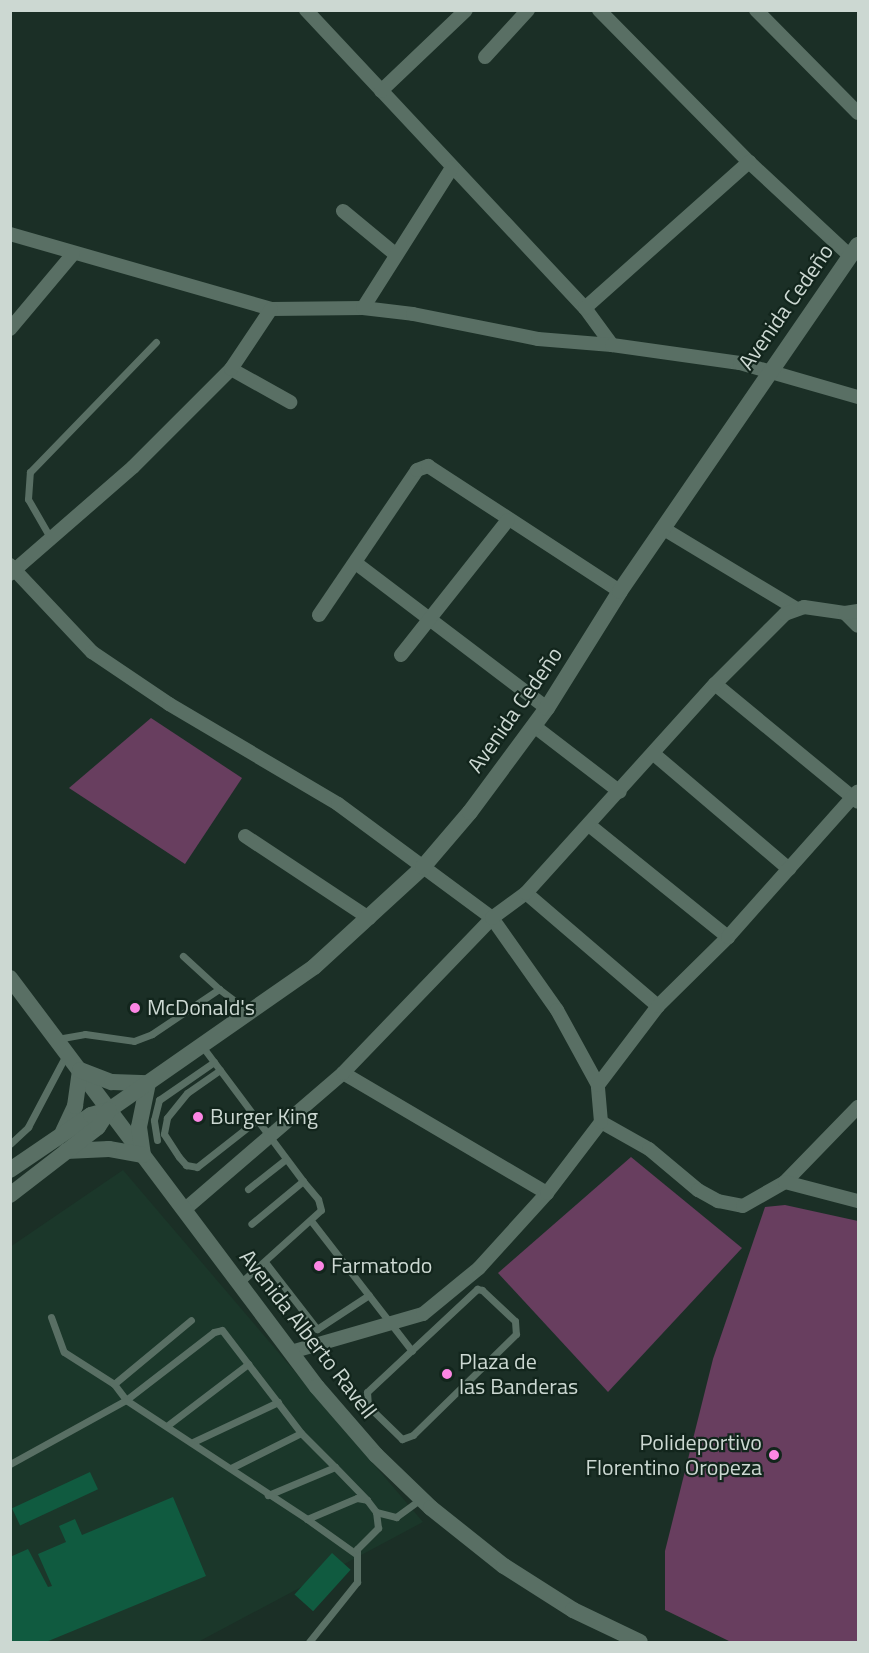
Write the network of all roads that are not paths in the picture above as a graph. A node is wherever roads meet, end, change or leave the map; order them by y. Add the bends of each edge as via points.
1 (306, 10) edge
2 (466, 10) edge
3 (528, 10) edge
4 (599, 10) edge
5 (756, 10) edge
6 (485, 57) dead end
7 (381, 91) junction
8 (858, 113) edge
9 (748, 162) junction
10 (452, 168) junction
11 (343, 211) dead end
12 (10, 234) edge
13 (854, 250) edge
14 (73, 254) junction
15 (395, 254) junction
16 (363, 308) junction
17 (585, 308) junction
18 (271, 309) junction
19 (10, 329) edge
20 (156, 342) dead end
21 (612, 345) junction
22 (231, 369) junction
23 (770, 369) junction
24 (858, 397) edge
25 (290, 402) dead end
26 (507, 520) junction
27 (664, 528) junction
28 (51, 539) junction
29 (357, 564) junction
30 (12, 570) edge
31 (621, 591) junction
32 (795, 609) junction
33 (852, 612) edge
34 (319, 615) dead end
35 (429, 616) junction
36 (858, 626) edge
37 (401, 655) dead end
38 (715, 684) junction
39 (548, 708) junction
40 (534, 726) junction
41 (655, 755) junction
42 (620, 792) junction
43 (857, 797) edge
44 (589, 825) junction
45 (245, 836) dead end
46 (423, 867) junction
47 (789, 869) junction
48 (526, 893) junction
49 (369, 918) junction
50 (492, 918) junction
51 (728, 938) junction
52 (183, 956) dead end
53 (10, 978) edge
54 (219, 989) junction
55 (658, 1006) junction
56 (250, 1012) junction
57 (57, 1039) junction
58 (202, 1045) junction
59 (67, 1053) junction
60 (214, 1062) junction
61 (80, 1070) junction
62 (220, 1070) junction
63 (343, 1073) junction
64 (148, 1083) junction
65 (598, 1085) junction
66 (858, 1107) edge
67 (109, 1110) junction
68 (257, 1120) junction
69 (601, 1122) junction
70 (271, 1138) junction
71 (157, 1140) dead end
72 (10, 1144) edge
73 (63, 1144) junction
74 (143, 1155) junction
75 (286, 1158) junction
76 (10, 1170) edge
77 (303, 1181) junction
78 (785, 1182) junction
79 (248, 1189) dead end
80 (547, 1193) junction
81 (10, 1195) edge
82 (858, 1201) edge
83 (184, 1210) junction
84 (312, 1222) junction
85 (251, 1224) dead end
86 (265, 1262) junction
87 (239, 1284) junction
88 (369, 1295) junction
89 (51, 1317) dead end
90 (190, 1320) dead end
91 (390, 1323) junction
92 (412, 1351) junction
93 (291, 1352) junction
94 (248, 1364) junction
95 (114, 1384) junction
96 (126, 1400) junction
97 (278, 1402) junction
98 (168, 1425) junction
99 (301, 1433) junction
100 (193, 1442) junction
101 (10, 1464) edge
102 (231, 1467) junction
103 (335, 1467) junction
104 (268, 1495) junction
105 (421, 1499) junction
106 (367, 1500) junction
107 (376, 1512) junction
108 (307, 1519) junction
109 (356, 1554) junction
110 (309, 1642) edge
111 (640, 1642) edge

1 - 7 street
2 - 7 street
3 - 6 street
4 - 9 street
5 - 8 street
7 - 10 street
9 - 13 street
9 - 17 street
10 - 15 street
10 - 17 street
11 - 15 street
12 - 14 street
13 - 23 street, Avenida Cedeño
14 - 18 street
14 - 19 street
15 - 16 street
16 - 18 street
16 - 21 street via 538,339
17 - 21 street
18 - 22 street
20 - 28 lane via 30,472 26,484 28,499
21 - 23 street
22 - 25 street
22 - 28 street via 133,467
23 - 24 street
23 - 27 street, Avenida Cedeño
26 - 29 street via 428,466 422,467
26 - 31 street
26 - 35 street
27 - 31 street, Avenida Cedeño
27 - 32 street
28 - 30 street
29 - 34 street
29 - 35 street
30 - 46 street via 92,652 170,704 338,804
31 - 39 street, Avenida Cedeño
32 - 33 street
32 - 38 street via 785,614
33 - 36 street
35 - 37 street
35 - 39 street
38 - 41 street
38 - 43 street
39 - 40 street, Avenida Cedeño
40 - 42 street
40 - 46 street, Avenida Cedeño
41 - 42 street
41 - 47 street
42 - 44 street
43 - 47 street
44 - 48 street
44 - 51 street
45 - 49 street
46 - 49 street, Avenida Cedeño
46 - 50 street
47 - 51 street
48 - 50 street
48 - 55 street
49 - 56 street, Avenida Cedeño via 314,967
50 - 63 street
50 - 65 street via 557,1010
51 - 55 street
52 - 54 lane
53 - 57 street, Avenida Alberto Ravell
54 - 56 lane
54 - 57 lane via 140,1040 85,1034
55 - 65 street
56 - 58 street, Avenida Cedeño
57 - 59 street, Avenida Alberto Ravell
58 - 60 lane
58 - 64 street, Avenida Cedeño
59 - 61 street, Avenida Alberto Ravell
59 - 72 lane via 28,1127
60 - 62 lane
60 - 71 lane via 159,1100 154,1120
61 - 64 street via 112,1082
61 - 67 street, Avenida Alberto Ravell
61 - 73 street via 75,1106
62 - 68 lane
62 - 68 lane via 187,1093 167,1118 164,1134 179,1157 186,1165 197,1167
63 - 70 street
63 - 80 street
64 - 67 street, Avenida Cedeño
64 - 74 street via 139,1127
65 - 69 street
66 - 78 street
67 - 73 street, Avenida Cedeño via 91,1115
67 - 74 street, Avenida Alberto Ravell
68 - 70 lane
69 - 78 street via 648,1149 698,1190 718,1201 742,1206
69 - 80 street
70 - 75 lane
70 - 83 street
73 - 74 street
73 - 76 street
73 - 81 street
74 - 83 street, Avenida Alberto Ravell
75 - 77 lane
75 - 79 lane
77 - 84 lane via 318,1199 321,1210
77 - 85 lane
78 - 82 street
80 - 91 street via 479,1268 423,1314
83 - 87 street, Avenida Alberto Ravell
84 - 86 lane
84 - 88 lane
86 - 87 lane
86 - 88 lane via 317,1329
87 - 93 street, Avenida Alberto Ravell
88 - 91 lane
89 - 95 lane via 64,1352
90 - 95 lane
91 - 92 lane
91 - 93 street
92 - 92 lane via 477,1289 515,1321 517,1328 516,1334 413,1435 402,1439 365,1399 367,1392
93 - 105 street, Avenida Alberto Ravell via 354,1430
94 - 96 lane via 218,1330
94 - 97 lane
94 - 98 lane
95 - 96 lane
96 - 98 lane
96 - 101 lane
97 - 99 lane
97 - 100 lane
98 - 100 lane
99 - 102 lane
99 - 103 lane
100 - 102 lane
102 - 104 lane
103 - 104 lane
103 - 106 lane
104 - 108 lane
105 - 107 lane via 396,1517
105 - 111 street, Avenida Alberto Ravell via 464,1537 538,1590
106 - 107 lane
106 - 108 lane via 352,1499
107 - 109 lane via 378,1528 361,1543
108 - 109 lane
109 - 110 lane via 357,1582

